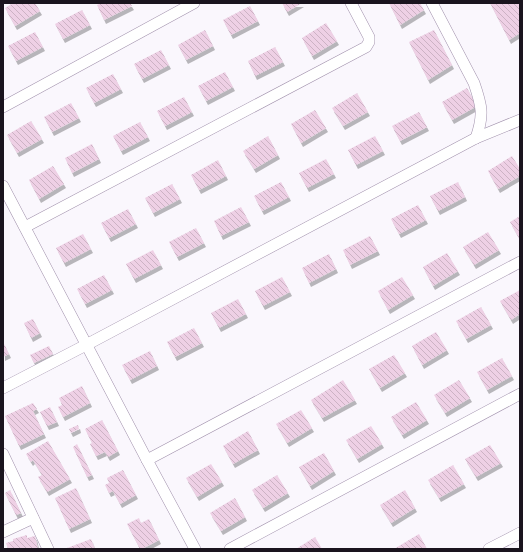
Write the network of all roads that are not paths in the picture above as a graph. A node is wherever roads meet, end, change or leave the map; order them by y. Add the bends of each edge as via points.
1 (194, 3) edge
2 (351, 3) edge
3 (432, 3) edge
4 (3, 106) edge
5 (520, 120) edge
6 (476, 138) junction
7 (3, 186) edge
8 (25, 227) junction
9 (520, 262) edge
10 (86, 345) junction
11 (3, 388) edge
12 (520, 394) edge
13 (3, 454) edge
14 (147, 460) junction
15 (33, 518) junction
16 (3, 532) edge
17 (520, 532) edge
18 (48, 549) edge
19 (196, 549) edge
20 (230, 549) edge
21 (489, 549) edge

1 - 4 street
2 - 8 street via 369,36 366,47
3 - 6 street via 478,94 482,116
5 - 6 street
6 - 10 street
7 - 8 street
8 - 10 street
9 - 14 street
10 - 11 street
10 - 14 street
12 - 20 street
13 - 15 street
14 - 19 street
15 - 16 street
15 - 18 street
17 - 21 street

